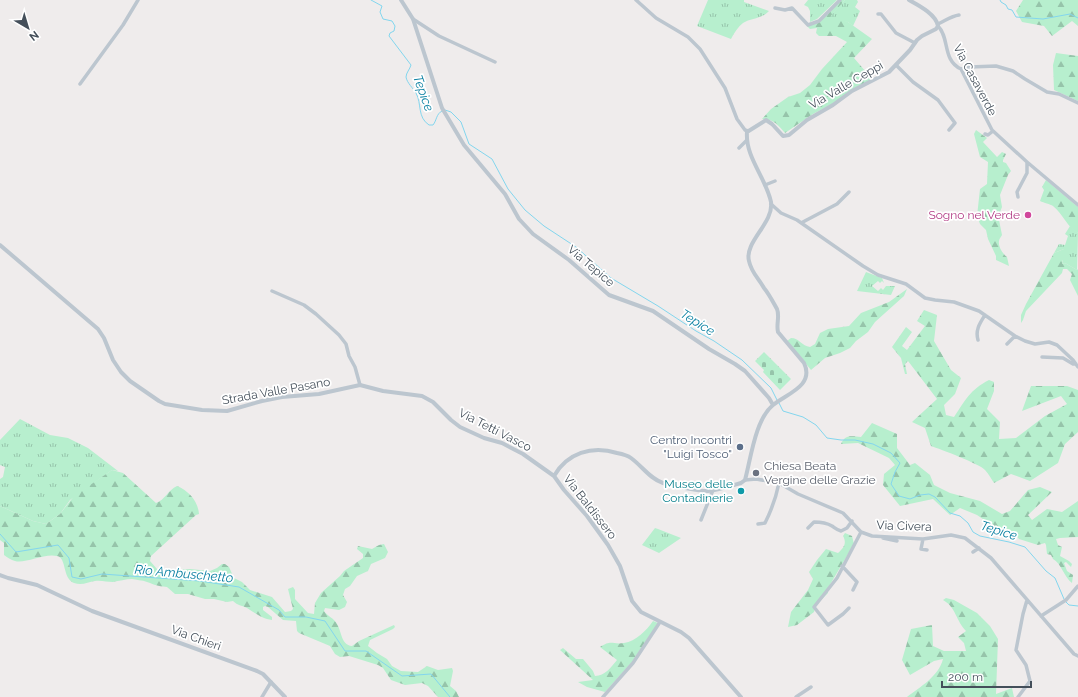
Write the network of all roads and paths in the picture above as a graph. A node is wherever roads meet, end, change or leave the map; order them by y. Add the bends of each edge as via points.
1 (138, 0) edge
2 (401, 0) edge
3 (636, 0) edge
4 (840, 0) edge
5 (909, 0) edge
6 (775, 8) dead end
7 (878, 14) dead end
8 (960, 15) dead end
9 (413, 19) junction
10 (938, 25) junction
11 (915, 43) junction
12 (495, 62) dead end
13 (896, 65) junction
14 (961, 69) junction
15 (80, 84) dead end
16 (1078, 103) edge
17 (949, 130) dead end
18 (748, 131) junction
19 (993, 131) junction
20 (985, 134) dead end
21 (747, 140) junction
22 (739, 148) dead end
23 (1027, 162) junction
24 (775, 181) dead end
25 (765, 185) junction
26 (849, 192) dead end
27 (1018, 197) dead end
28 (771, 204) junction
29 (1078, 205) edge
30 (801, 223) junction
31 (0, 245) edge
32 (272, 291) dead end
33 (985, 315) junction
34 (1015, 336) junction
35 (978, 340) dead end
36 (1008, 344) dead end
37 (1042, 357) dead end
38 (1077, 365) edge
39 (360, 385) junction
40 (774, 404) junction
41 (554, 476) junction
42 (745, 480) junction
43 (779, 483) junction
44 (713, 490) junction
45 (701, 520) dead end
46 (852, 521) junction
47 (758, 524) dead end
48 (808, 528) dead end
49 (861, 532) junction
50 (876, 536) junction
51 (923, 539) junction
52 (897, 541) dead end
53 (979, 548) junction
54 (927, 550) dead end
55 (973, 552) dead end
56 (842, 566) junction
57 (0, 575) edge
58 (1078, 586) edge
59 (852, 590) dead end
60 (1027, 600) junction
61 (849, 608) dead end
62 (1041, 616) junction
63 (660, 622) junction
64 (1077, 656) edge
65 (271, 682) junction
66 (811, 687) dead end
67 (262, 697) edge
68 (285, 697) edge
69 (603, 697) edge
70 (741, 697) edge
71 (796, 697) edge
72 (1018, 697) edge

1 - 15 street
2 - 9 street, Via Tepice
3 - 18 street via 656,18 688,37 700,49 726,88 737,119
4 - 6 street via 820,20 808,25 792,8
5 - 10 street via 932,16
7 - 11 street via 881,14 896,33
8 - 10 street via 951,16
9 - 12 street via 438,36
9 - 40 street, Via Tepice via 442,108 464,145 505,194 519,219 533,234 569,260 609,295 654,311 745,371
10 - 11 street, Via Valle Ceppi
10 - 14 street, Via Casaverde via 942,30 949,57 954,66
11 - 13 street, Via Valle Ceppi
13 - 17 street via 913,82 938,100 956,123
13 - 18 street, Via Valle Ceppi via 890,72 852,91 813,116 789,135 783,136 766,120
14 - 16 street via 996,66 1013,70 1047,92 1060,94
14 - 19 street, Via Casaverde
18 - 21 street
19 - 20 street
19 - 23 street, Via Casaverde
21 - 22 street
21 - 25 street via 751,156
23 - 27 street via 1027,173 1017,192
23 - 29 street, Via Casaverde
24 - 25 street
25 - 28 street
26 - 30 street via 837,204
28 - 30 street via 781,213
28 - 40 street via 766,221 749,250 749,261 752,271 777,309 778,332 807,368 804,382
30 - 33 street via 878,275 906,284 925,298 954,302
31 - 39 street, Strada Valle Pasano via 98,329 120,372 162,403 202,410 227,411 262,401 319,394
32 - 39 street via 304,305 339,335 346,344
33 - 34 street
33 - 35 street via 977,329
34 - 36 street
34 - 38 street via 1036,344 1049,342 1057,345
37 - 38 street via 1063,358
39 - 41 street, Via Tetti Vasco via 422,396 433,402 460,427 523,454
40 - 42 street via 760,423
41 - 44 street via 569,458 595,449 629,457 662,483
41 - 63 street, Via Baldissero via 587,516 614,555 636,607
42 - 43 street, Via Civera
42 - 44 street
43 - 46 street, Via Civera via 843,513
43 - 47 street via 771,512 765,523
44 - 45 street
46 - 48 street via 841,531 817,522
46 - 49 street, Via Civera
49 - 50 street, Via Civera
49 - 56 street
50 - 51 street, Via Civera
50 - 52 street
51 - 53 street, Via Civera via 951,535 965,538
51 - 54 street via 921,549
53 - 55 street
53 - 60 street, Via Civera via 991,558
56 - 59 street via 857,582
56 - 61 street via 837,578 814,607 828,625
57 - 65 street, Via Chieri via 37,585 92,611 257,671
58 - 62 street via 1065,600
60 - 62 street, Via Civera
60 - 72 street via 1016,650 1026,665 1030,681
62 - 64 street, Via Civera
63 - 69 street via 633,663
63 - 70 street, Via Baldissero via 689,638
65 - 67 street
65 - 68 street, Via Chieri
66 - 71 street

